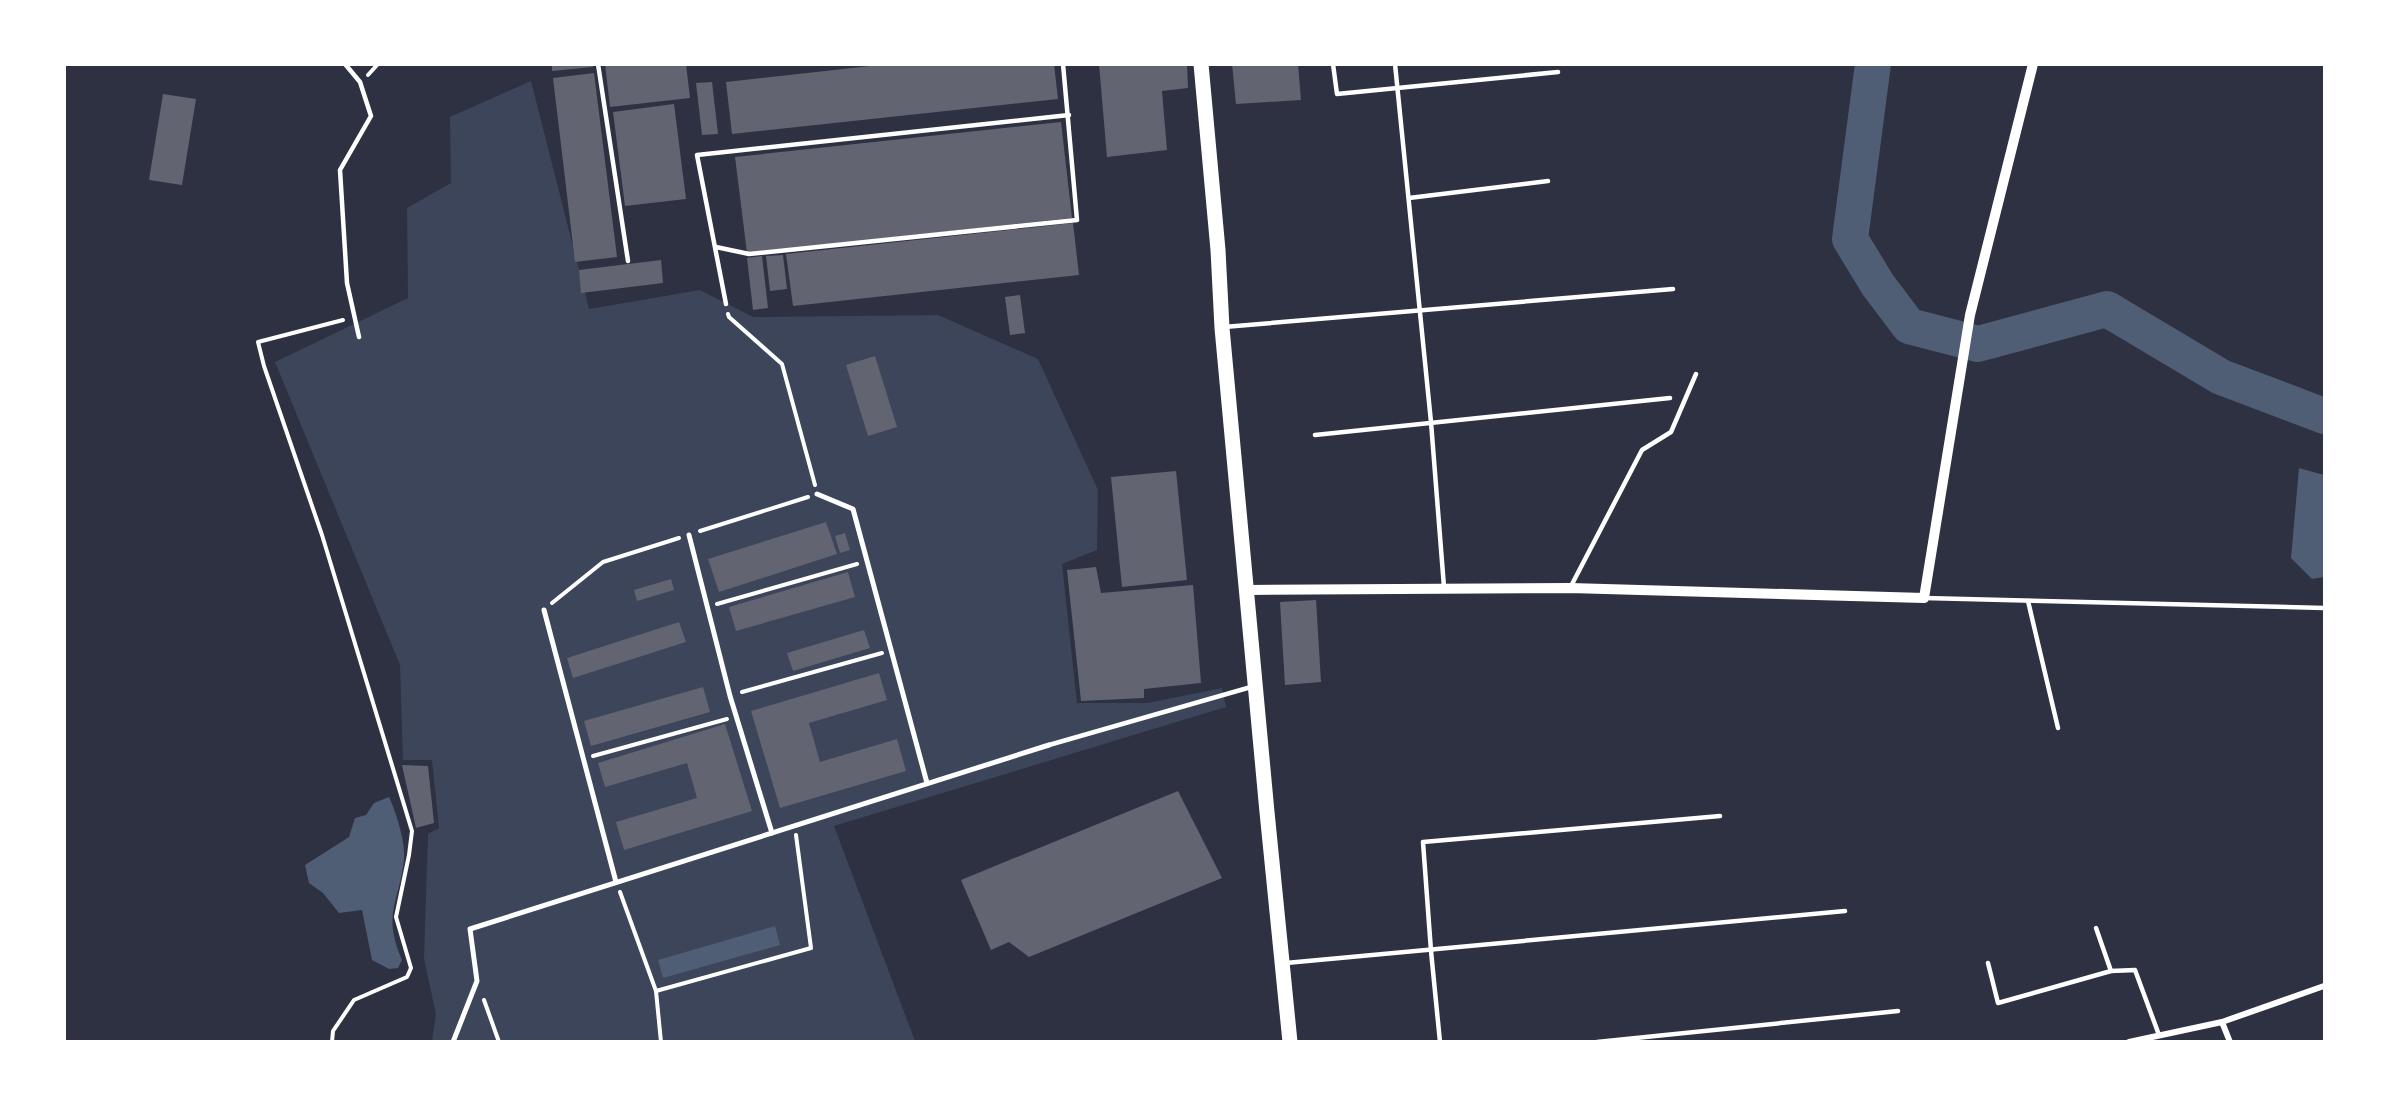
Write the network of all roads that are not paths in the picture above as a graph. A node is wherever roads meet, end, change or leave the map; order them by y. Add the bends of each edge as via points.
1 (345, 64) edge
2 (598, 64) edge
3 (1063, 64) edge
4 (1201, 64) edge
5 (1333, 64) edge
6 (1395, 64) edge
7 (2033, 64) edge
8 (1558, 72) dead end
9 (1397, 88) junction
10 (1069, 115) junction
11 (1548, 182) dead end
12 (1409, 198) junction
13 (716, 248) junction
14 (628, 261) dead end
15 (1673, 289) dead end
16 (726, 304) road end
17 (1420, 312) junction
18 (1222, 328) junction
19 (359, 337) dead end
20 (1696, 374) dead end
21 (1671, 398) dead end
22 (1431, 422) junction
23 (1315, 435) dead end
24 (817, 494) road end
25 (689, 535) road end
26 (1444, 587) junction
27 (1570, 588) junction
28 (1248, 590) junction
29 (1924, 598) junction
30 (2028, 601) junction
31 (2325, 608) edge
32 (544, 610) road end
33 (1256, 686) junction
34 (2058, 728) dead end
35 (1049, 745) joint
36 (927, 783) junction
37 (1720, 816) dead end
38 (772, 833) junction
39 (616, 882) junction
40 (1845, 911) dead end
41 (2096, 928) dead end
42 (1431, 951) junction
43 (1283, 963) junction
44 (1988, 963) dead end
45 (2111, 971) junction
46 (2325, 986) edge
47 (1898, 1011) dead end
48 (2222, 1022) junction
49 (1664, 1035) junction
50 (2159, 1035) junction
51 (453, 1041) edge
52 (1290, 1041) edge
53 (1440, 1041) edge
54 (1597, 1041) edge
55 (1665, 1041) edge
56 (2129, 1041) edge
57 (2230, 1041) edge

1 - 19 lane via 360,82 371,116 340,170 347,283
2 - 14 lane
3 - 10 lane
4 - 18 main road
5 - 9 lane via 1337,94
6 - 9 lane
7 - 29 street via 1970,315
8 - 9 lane
9 - 12 lane
10 - 13 lane via 1077,220 749,254
10 - 13 lane via 697,155
11 - 12 lane
12 - 17 lane
13 - 16 lane
15 - 17 lane
17 - 18 lane
17 - 22 lane
18 - 28 main road
20 - 27 lane via 1671,432 1641,450
21 - 22 lane
22 - 23 lane
22 - 26 lane
24 - 36 street via 853,509
25 - 38 street via 730,696
26 - 27 street
26 - 28 street
27 - 29 street
28 - 33 main road
29 - 30 lane
30 - 31 lane
30 - 34 lane
32 - 39 street
33 - 35 lane
33 - 43 main road
35 - 36 street
36 - 38 street
37 - 42 lane via 1423,842
38 - 39 street
39 - 51 street via 470,929 477,981
40 - 42 lane
41 - 45 lane
42 - 43 lane
42 - 53 lane
43 - 52 main road
44 - 45 lane via 1998,1003
45 - 50 lane via 2135,970
46 - 48 street
47 - 49 lane
48 - 50 street
48 - 57 street
49 - 54 lane
49 - 55 lane
50 - 56 street

